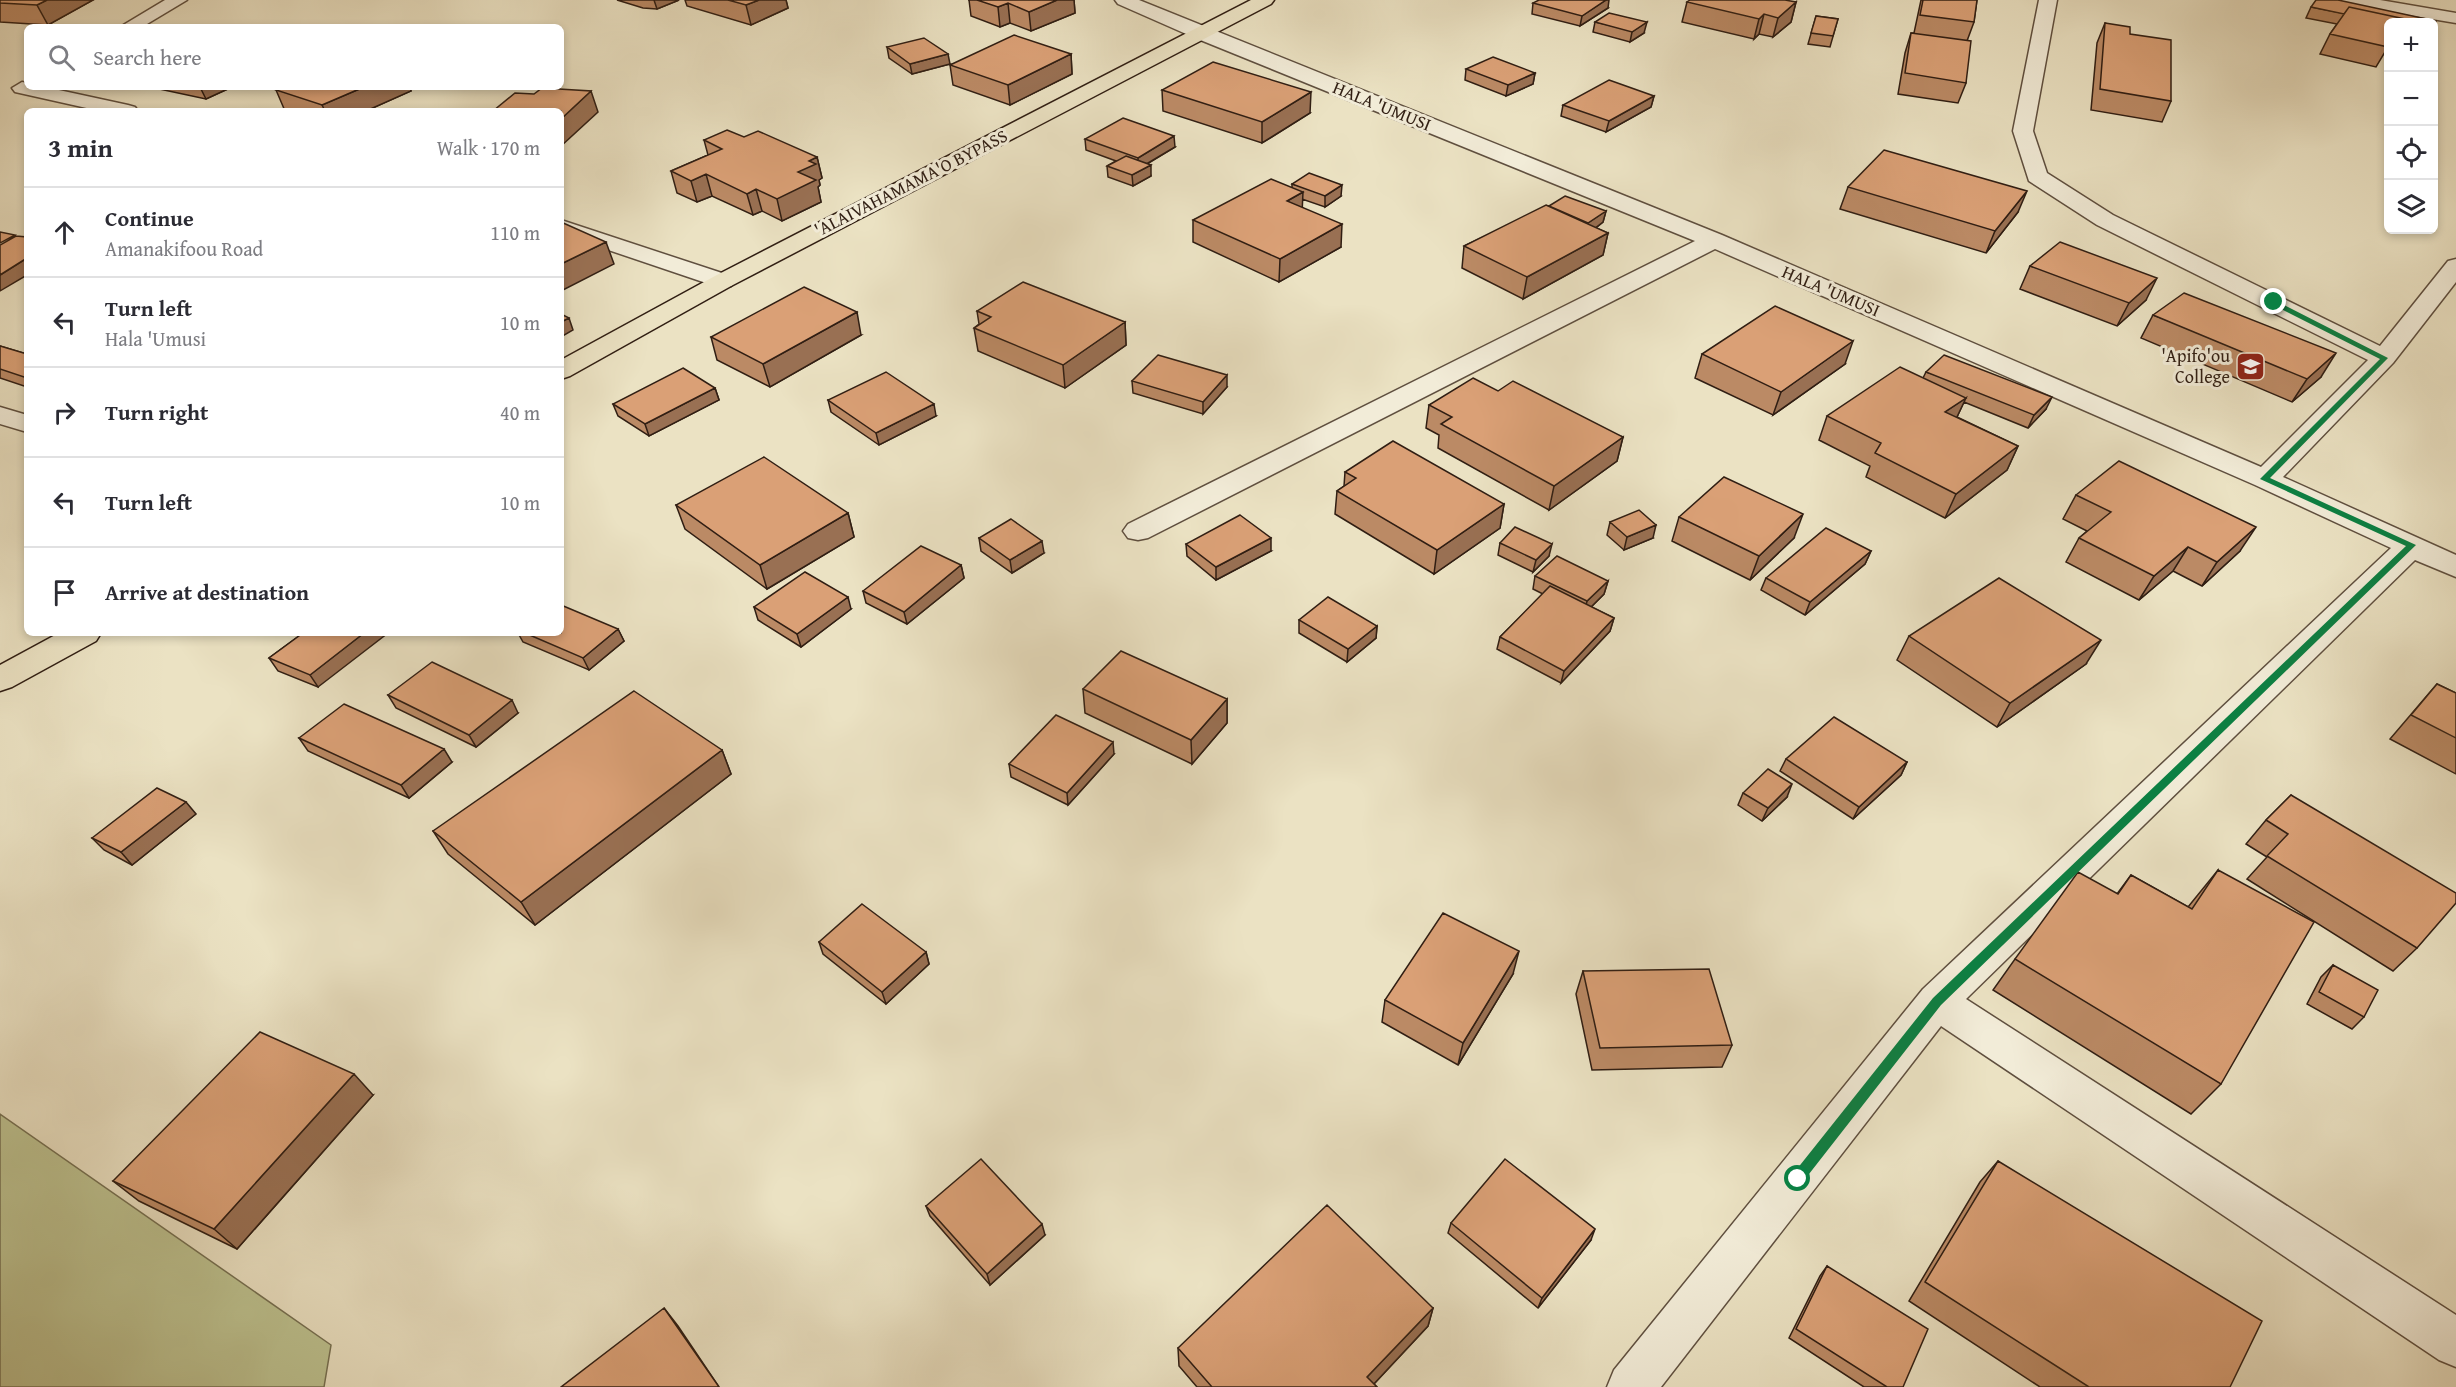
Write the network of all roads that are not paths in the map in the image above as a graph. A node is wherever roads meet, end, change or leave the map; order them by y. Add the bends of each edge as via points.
1 (178, 0) edge
2 (1124, 0) edge
3 (1265, 0) edge
4 (2048, 0) edge
5 (2348, 0) edge
6 (2456, 18) edge
7 (134, 24) edge
8 (1199, 33) junction
9 (19, 89) edge
10 (113, 108) edge
11 (564, 227) edge
12 (1714, 240) junction
13 (2456, 266) edge
14 (723, 280) junction
15 (2384, 358) junction
16 (564, 369) edge
17 (0, 416) edge
18 (24, 423) edge
19 (2265, 479) junction
20 (1138, 531) dead end
21 (2412, 545) junction
22 (2456, 567) edge
23 (79, 636) edge
24 (0, 679) edge
25 (1937, 1001) junction
26 (2456, 1342) edge
27 (1631, 1387) edge

1 - 7 street
2 - 8 street, HALA 'UMUSI
3 - 8 main road, 'ALAIVAHAMAMA'O BYPASS
4 - 15 street via 2023,131 2037,176 2105,220
5 - 6 street
8 - 12 street, HALA 'UMUSI
8 - 14 main road, 'ALAIVAHAMAMA'O BYPASS
9 - 10 street
11 - 14 street
12 - 19 street, HALA 'UMUSI
12 - 20 street
13 - 15 street
14 - 16 main road, 'ALAIVAHAMAMA'O BYPASS
15 - 19 street
17 - 18 street
19 - 21 street, HALA 'UMUSI
21 - 22 street, HALA 'UMUSI
21 - 25 street
23 - 24 main road
25 - 26 street
25 - 27 street

